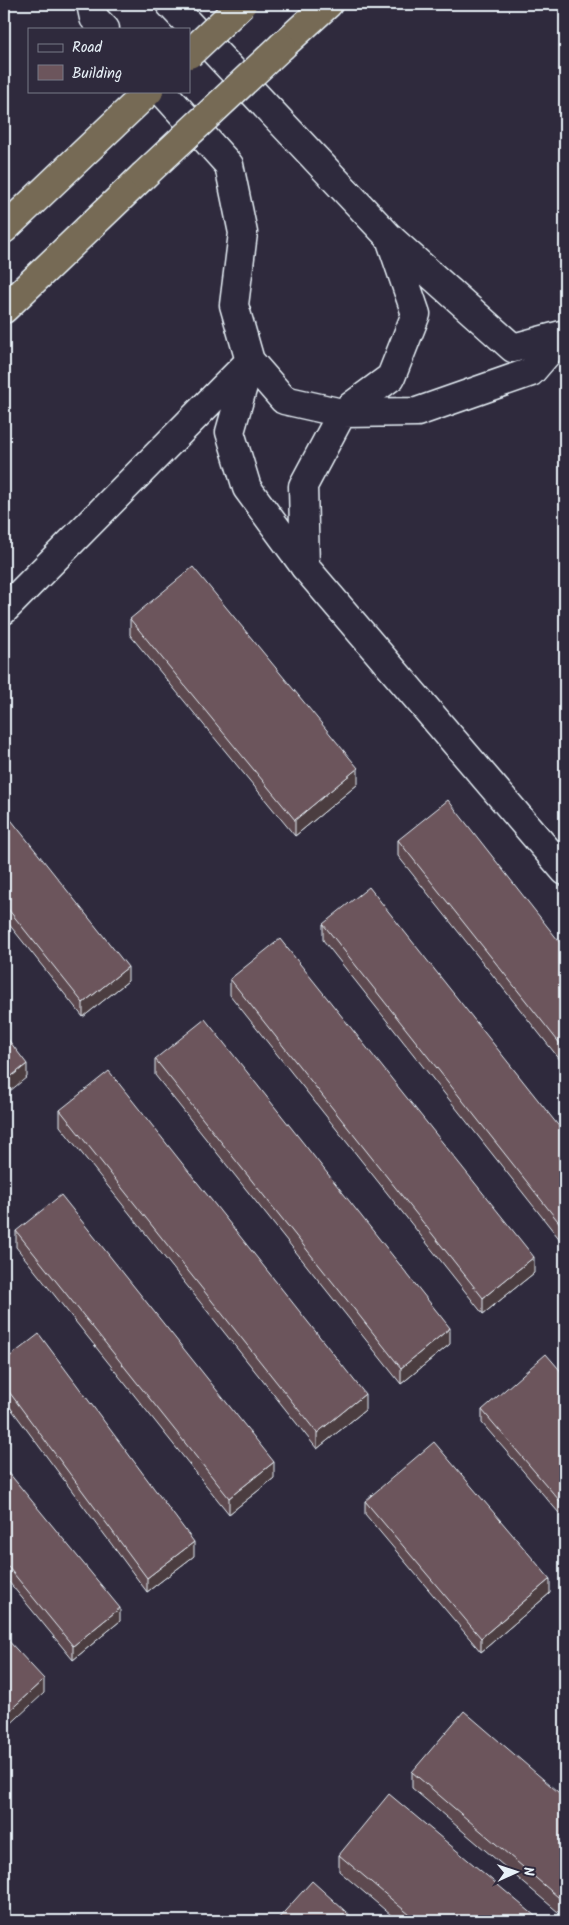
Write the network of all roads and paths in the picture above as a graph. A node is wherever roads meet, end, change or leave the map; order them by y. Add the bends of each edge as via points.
1 (90, 4) edge
2 (170, 4) edge
3 (242, 4) edge
4 (328, 4) edge
5 (104, 28) edge
6 (190, 53) edge
7 (148, 92) edge
8 (163, 92) edge
9 (4, 229) edge
10 (390, 238) junction
11 (4, 309) edge
12 (563, 335) edge
13 (250, 360) junction
14 (342, 413) junction
15 (305, 567) junction
16 (4, 610) edge
17 (565, 871) edge

1 - 5 street via 94,18
2 - 10 street
3 - 6 highway, bridge
4 - 11 highway, bridge
7 - 9 highway
8 - 13 street via 229,165 242,233 234,305
10 - 12 street via 513,348
10 - 14 street via 416,314 391,377
12 - 14 street via 531,372 417,412
13 - 14 street via 284,400
13 - 15 street via 230,432 248,488
13 - 16 street
14 - 15 street via 303,486
15 - 17 street

